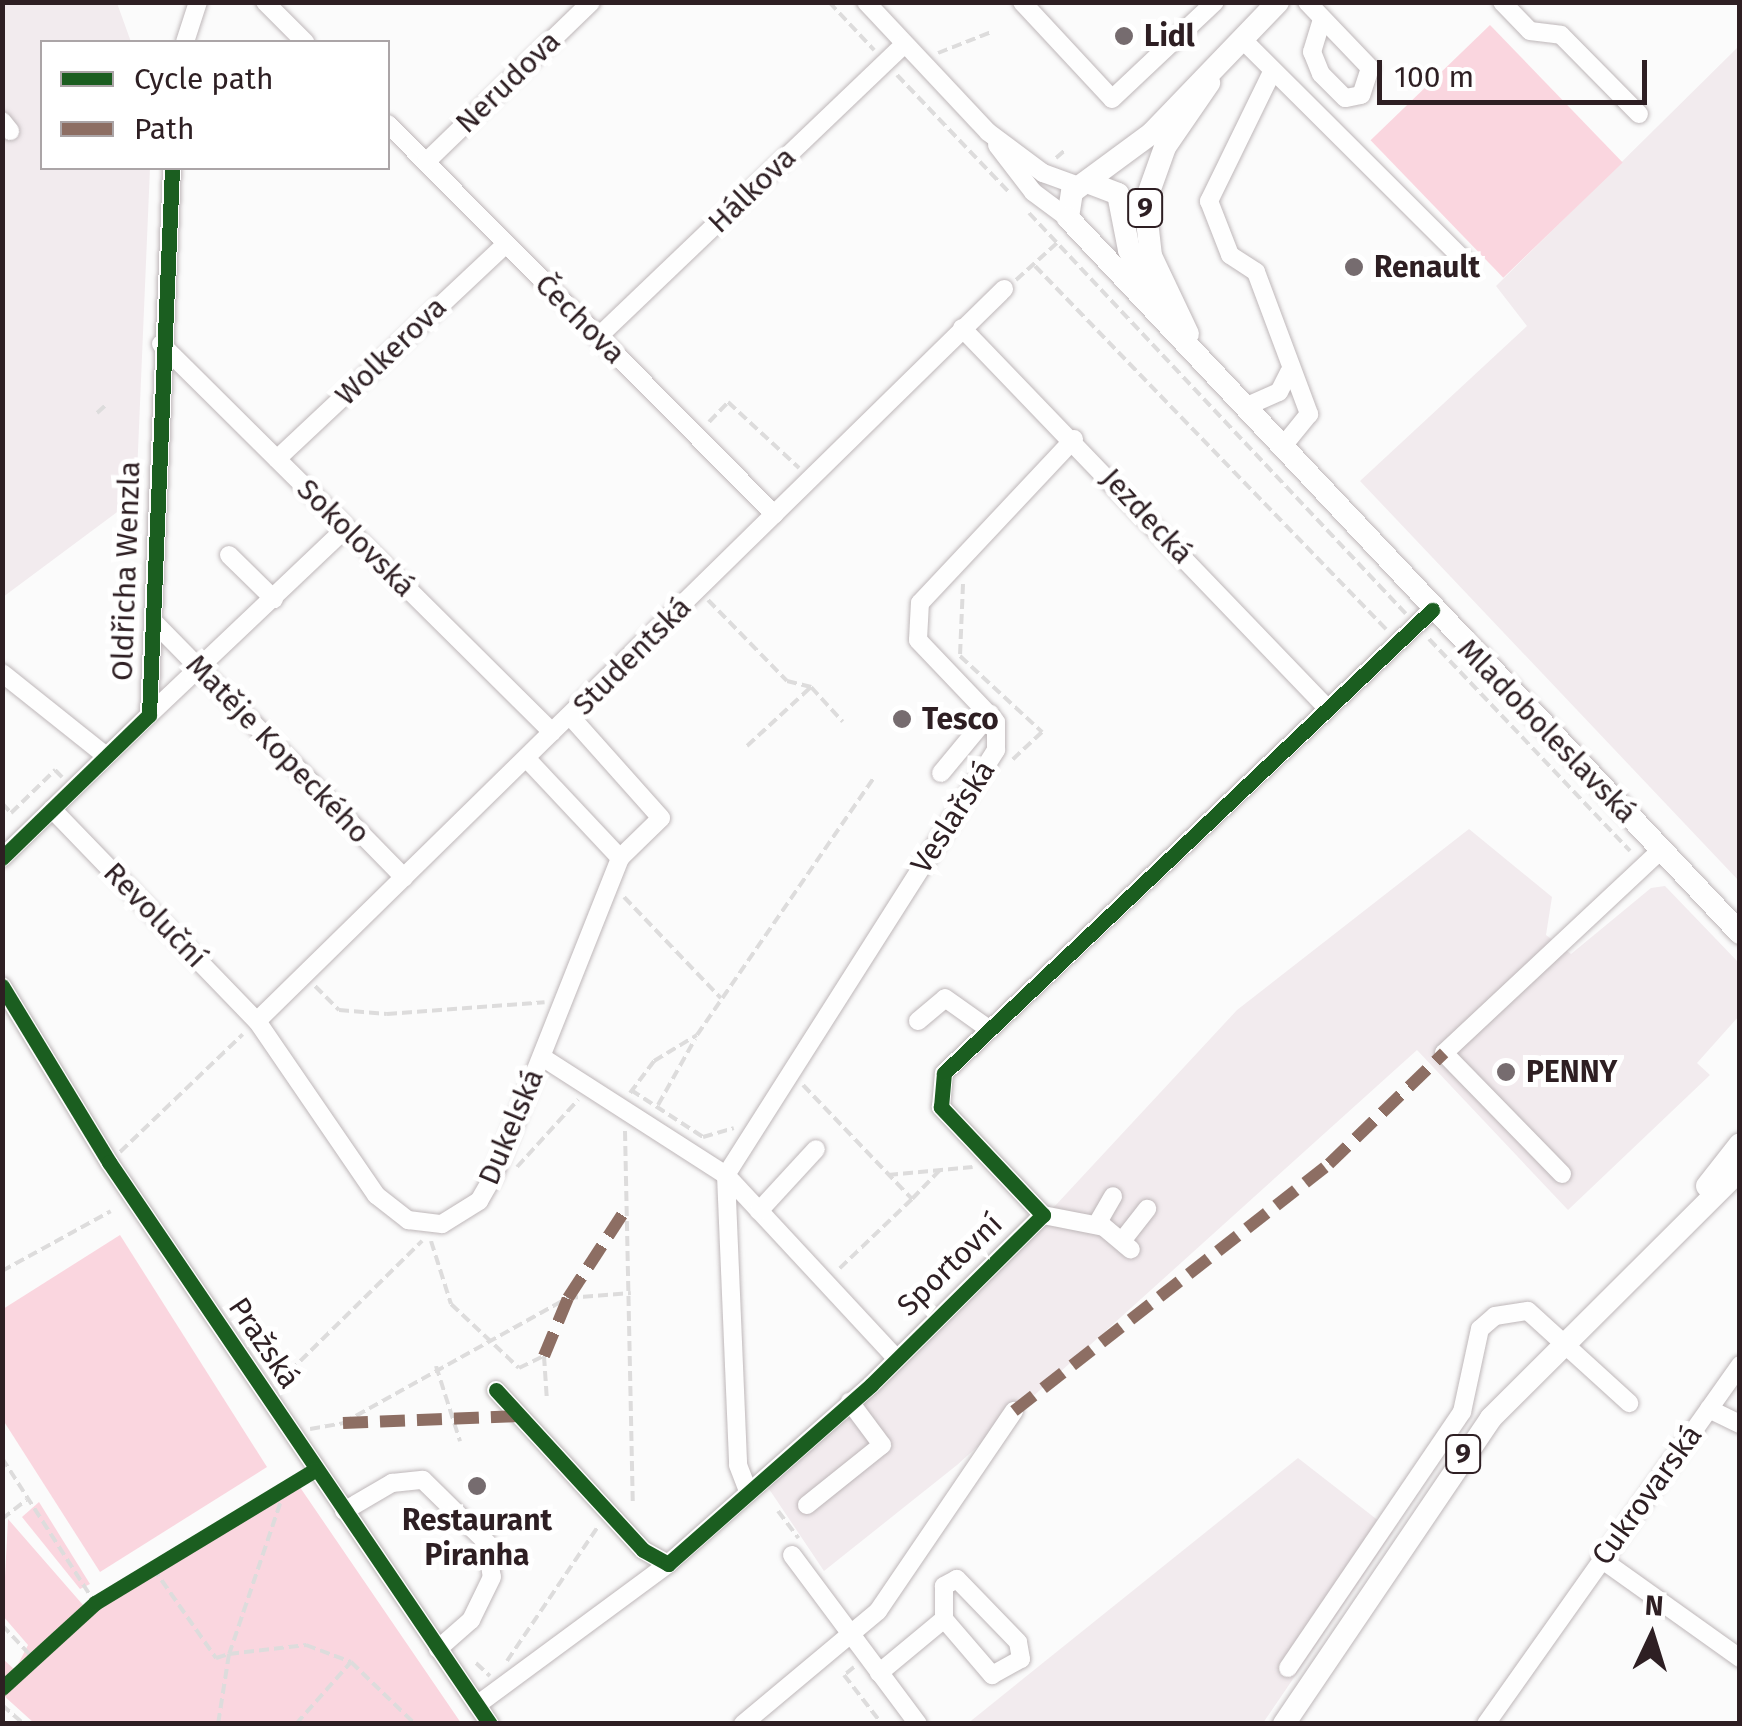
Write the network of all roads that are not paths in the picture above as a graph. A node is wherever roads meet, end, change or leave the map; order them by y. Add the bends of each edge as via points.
1 (198, 2) edge
2 (265, 2) edge
3 (591, 2) edge
4 (866, 2) edge
5 (1022, 2) edge
6 (1215, 2) edge
7 (1278, 2) edge
8 (1307, 2) edge
9 (1502, 2) edge
10 (1322, 20) dead end
11 (186, 40) edge
12 (304, 40) edge
13 (1244, 40) junction
14 (905, 44) junction
15 (1216, 69) junction
16 (1272, 72) junction
17 (1639, 114) dead end
18 (390, 126) edge
19 (988, 132) junction
20 (1152, 133) junction
21 (426, 162) junction
22 (172, 170) edge
23 (1083, 184) junction
24 (1122, 210) junction
25 (1068, 218) junction
26 (1086, 236) junction
27 (506, 244) junction
28 (1468, 265) dead end
29 (1004, 289) road end
30 (1159, 312) junction
31 (962, 328) junction
32 (598, 337) junction
33 (161, 344) junction
34 (1198, 356) junction
35 (1290, 372) junction
36 (1245, 407) junction
37 (1074, 439) junction
38 (1283, 446) junction
39 (277, 459) junction
40 (774, 514) junction
41 (345, 529) junction
42 (229, 556) dead end
43 (274, 599) junction
44 (1425, 618) junction
45 (152, 621) junction
46 (2, 672) edge
47 (202, 672) junction
48 (1328, 709) junction
49 (990, 714) junction
50 (150, 715) junction
51 (572, 718) junction
52 (552, 732) junction
53 (106, 756) junction
54 (527, 759) junction
55 (941, 773) dead end
56 (52, 808) junction
57 (1662, 849) junction
58 (2, 858) edge
59 (620, 858) junction
60 (404, 877) junction
61 (1738, 929) edge
62 (2, 986) edge
63 (918, 1020) dead end
64 (257, 1021) junction
65 (990, 1030) junction
66 (542, 1056) junction
67 (1740, 1144) edge
68 (816, 1149) dead end
69 (1740, 1170) edge
70 (726, 1174) junction
71 (1562, 1174) dead end
72 (1112, 1196) dead end
73 (1147, 1209) dead end
74 (759, 1211) junction
75 (1042, 1215) junction
76 (1684, 1217) junction
77 (1097, 1224) junction
78 (1565, 1339) junction
79 (894, 1356) junction
80 (1740, 1365) edge
81 (496, 1390) dead end
82 (850, 1402) junction
83 (1629, 1403) dead end
84 (1709, 1409) junction
85 (1014, 1410) dead end
86 (1740, 1424) edge
87 (747, 1488) junction
88 (807, 1505) dead end
89 (344, 1511) junction
90 (792, 1555) dead end
91 (1601, 1559) junction
92 (668, 1564) junction
93 (944, 1620) junction
94 (852, 1640) junction
95 (438, 1649) junction
96 (1740, 1658) edge
97 (1288, 1668) dead end
98 (879, 1674) junction
99 (477, 1705) junction
100 (490, 1724) edge
101 (742, 1724) edge
102 (918, 1724) edge
103 (1284, 1724) edge
104 (1486, 1724) edge

1 - 11 street
2 - 12 street
3 - 21 street, Nerudova
4 - 14 street, Mladoboleslavská
5 - 6 street via 1112,99
7 - 13 main road, 9
8 - 10 street
9 - 17 street via 1530,31 1562,34
13 - 15 main road, 9
13 - 16 street
14 - 19 street, Mladoboleslavská
14 - 32 street, Hálkova
15 - 20 main road, 9
15 - 34 main road, 9 via 1165,148 1144,203 1152,256
16 - 28 street
16 - 35 street via 1209,201 1230,254 1256,272
18 - 21 street, Čechova
19 - 23 street, Mladoboleslavská via 1042,174
19 - 25 street, Mladoboleslavská via 1016,174
20 - 23 main road, 9
20 - 24 main road, 9
21 - 27 street, Čechova
22 - 33 street, Oldřicha Wenzla
23 - 24 main road, Mladoboleslavská / 9 via 1104,182
23 - 25 main road
24 - 26 main road, 9 via 1103,237
24 - 30 main road, Mladoboleslavská
25 - 26 main road, Mladoboleslavská / 9
26 - 30 main road, Mladoboleslavská
27 - 32 street, Čechova
27 - 39 street, Wolkerova
29 - 31 street, Studentská
30 - 34 main road, Mladoboleslavská / 9
31 - 37 street, Jezdecká
31 - 40 street, Studentská
32 - 40 street, Čechova
33 - 39 street, Sokolovská
33 - 45 street, Oldřicha Wenzla
34 - 36 main road, Mladoboleslavská / 9
35 - 36 street via 1279,392
35 - 38 street via 1309,414
36 - 38 main road, Mladoboleslavská / 9
37 - 48 street, Jezdecká
37 - 49 street, Veslařská via 920,602 918,640
38 - 44 main road, Mladoboleslavská / 9
39 - 41 street, Sokolovská
40 - 51 street, Studentská
41 - 43 street, Oldřicha Wenzla
41 - 52 street, Sokolovská
42 - 43 street
43 - 47 street, Oldřicha Wenzla
44 - 48 street, Sportovní
44 - 57 main road, Mladoboleslavská / 9
45 - 47 street, Matěje Kopeckého
45 - 50 street, Oldřicha Wenzla
46 - 53 street
47 - 50 street, Oldřicha Wenzla
47 - 60 street, Matěje Kopeckého
48 - 65 street, Sportovní
49 - 55 street
49 - 70 street, Veslařská via 996,750
50 - 53 street, Oldřicha Wenzla
51 - 52 street, Studentská
51 - 59 street via 662,818
52 - 54 street, Studentská
53 - 56 street, Oldřicha Wenzla
54 - 59 street
54 - 60 street, Studentská
56 - 58 street, Oldřicha Wenzla
56 - 64 street, Revoluční
57 - 61 main road, Mladoboleslavská / 9
57 - 71 street via 1444,1053
59 - 66 street, Dukelská
60 - 64 street, Studentská
62 - 89 street, Pražská via 109,1162
63 - 65 street via 946,998
64 - 66 street, Dukelská via 376,1195 430,1231 479,1200
65 - 75 street, Sportovní via 944,1073 941,1107
66 - 70 street, Sportovní via 592,1086 628,1098
67 - 76 main road, 9
68 - 74 street
69 - 76 main road, 9
70 - 74 street, Sportovní
70 - 87 street via 738,1465
72 - 77 street
73 - 77 street via 1127,1245
74 - 79 street, Sportovní
75 - 77 street
75 - 79 street, Sportovní
76 - 78 main road, 9
78 - 83 street
78 - 97 street via 1528,1310 1480,1329 1462,1412
78 - 103 main road, 9 via 1463,1454
79 - 82 street, Sportovní
80 - 84 street, Cukrovarská
81 - 92 street via 610,1514
82 - 87 street, Sportovní
82 - 88 street via 882,1445
84 - 86 street
84 - 91 street, Cukrovarská
85 - 94 street
87 - 92 street, Sportovní
89 - 95 street, Pražská
89 - 95 street via 392,1483 423,1480 487,1543 492,1577 472,1620
90 - 94 street
91 - 96 street
91 - 104 street, Cukrovarská
92 - 99 street, Sportovní
93 - 93 street via 992,1676 1021,1659 1009,1630 957,1580 944,1586
93 - 98 street
94 - 98 street
94 - 101 street
95 - 99 street, Pražská
98 - 102 street
99 - 100 street, Pražská

